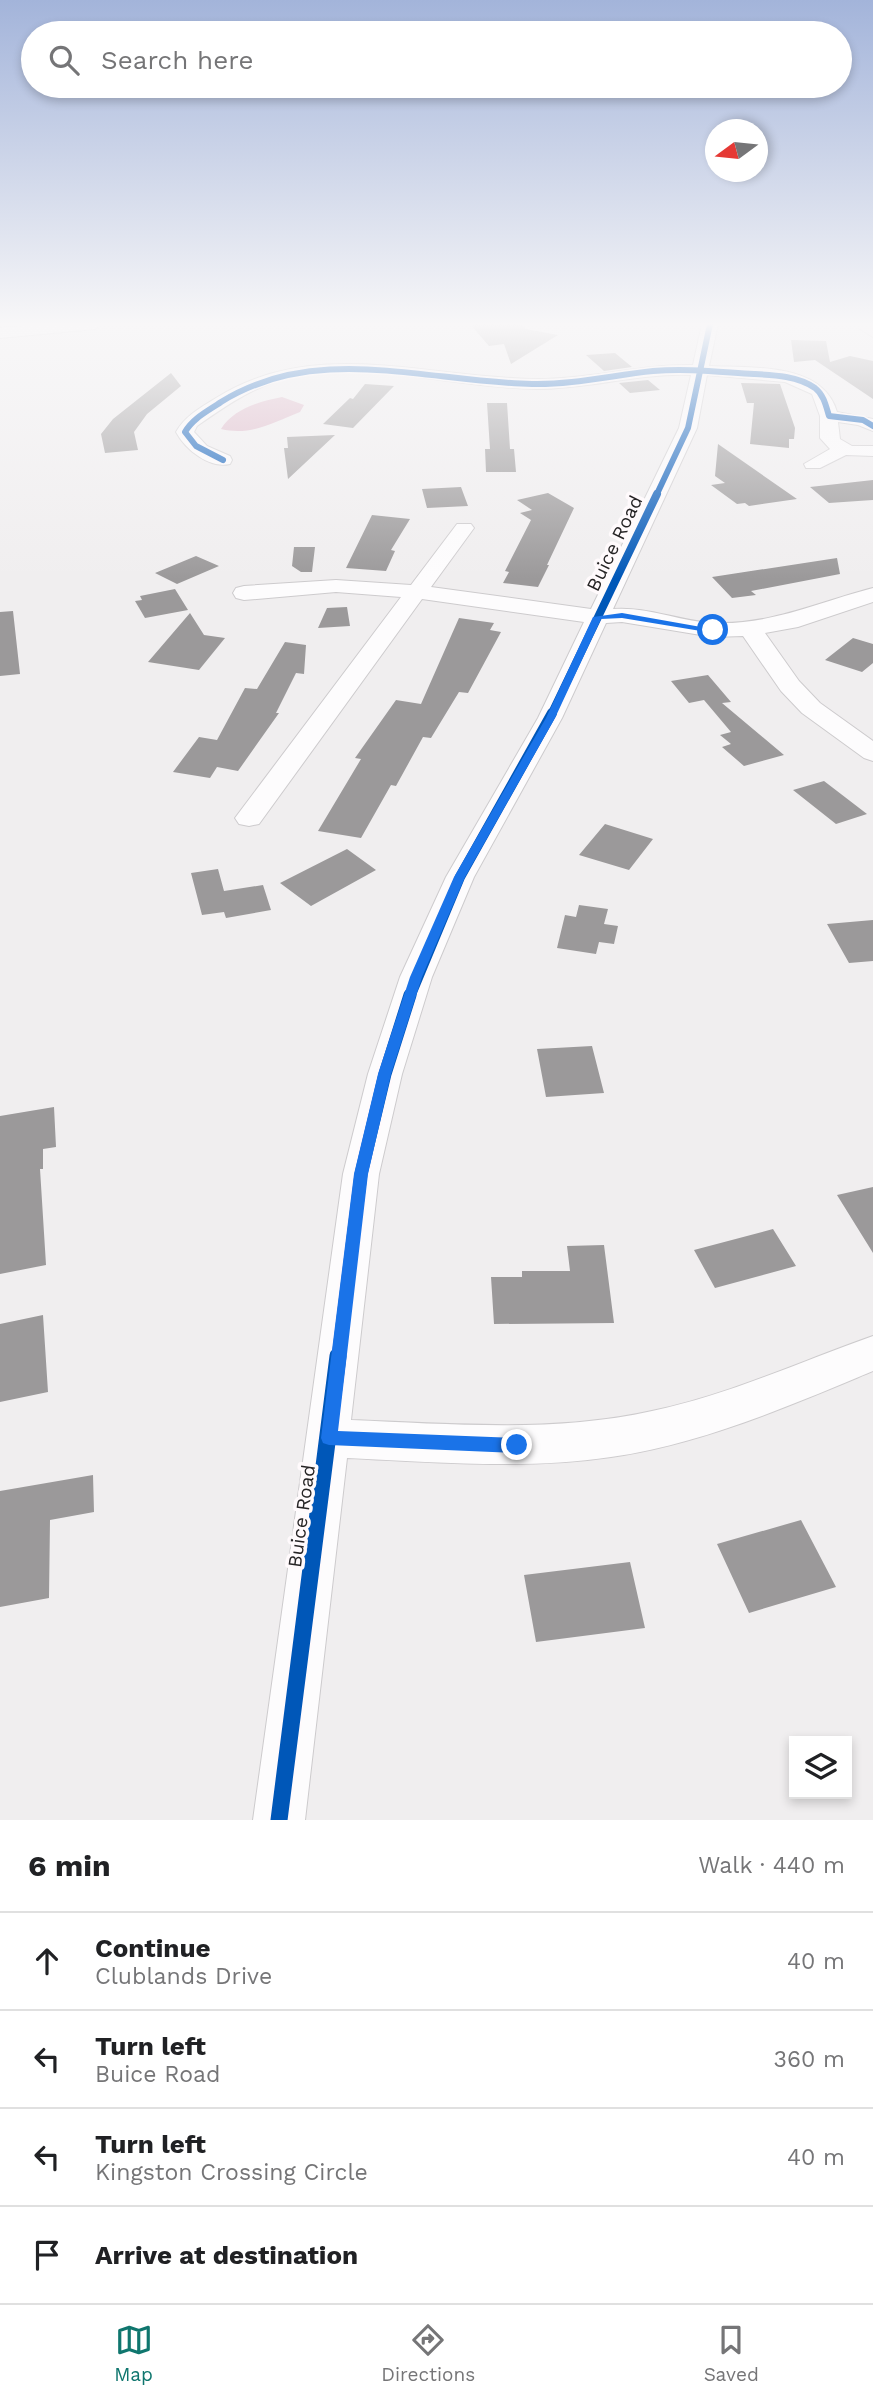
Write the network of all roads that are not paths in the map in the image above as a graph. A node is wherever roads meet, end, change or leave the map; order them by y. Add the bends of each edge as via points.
1 (211, 409) edge
2 (692, 409) edge
3 (827, 409) edge
4 (829, 416) junction
5 (873, 426) edge
6 (844, 449) junction
7 (873, 451) edge
8 (223, 460) dead end
9 (813, 464) dead end
10 (464, 528) dead end
11 (417, 592) junction
12 (244, 593) dead end
13 (873, 595) edge
14 (597, 617) junction
15 (750, 629) junction
16 (873, 753) edge
17 (249, 818) dead end
18 (873, 1353) edge
19 (329, 1438) junction
20 (279, 1820) edge

1 - 8 street via 186,427 187,437
2 - 14 street, Buice Road via 688,428
3 - 4 street
4 - 5 street via 863,420
4 - 6 street via 829,438
6 - 7 street
6 - 9 street
10 - 11 street
11 - 12 street via 337,586
11 - 14 street
11 - 17 street
13 - 15 street via 790,622
14 - 15 street via 624,627 678,633
14 - 19 street, Buice Road via 550,718 460,877 416,977 385,1074 361,1174
15 - 16 street via 811,708
18 - 19 street via 752,1403 651,1431 517,1445
19 - 20 street, Buice Road

